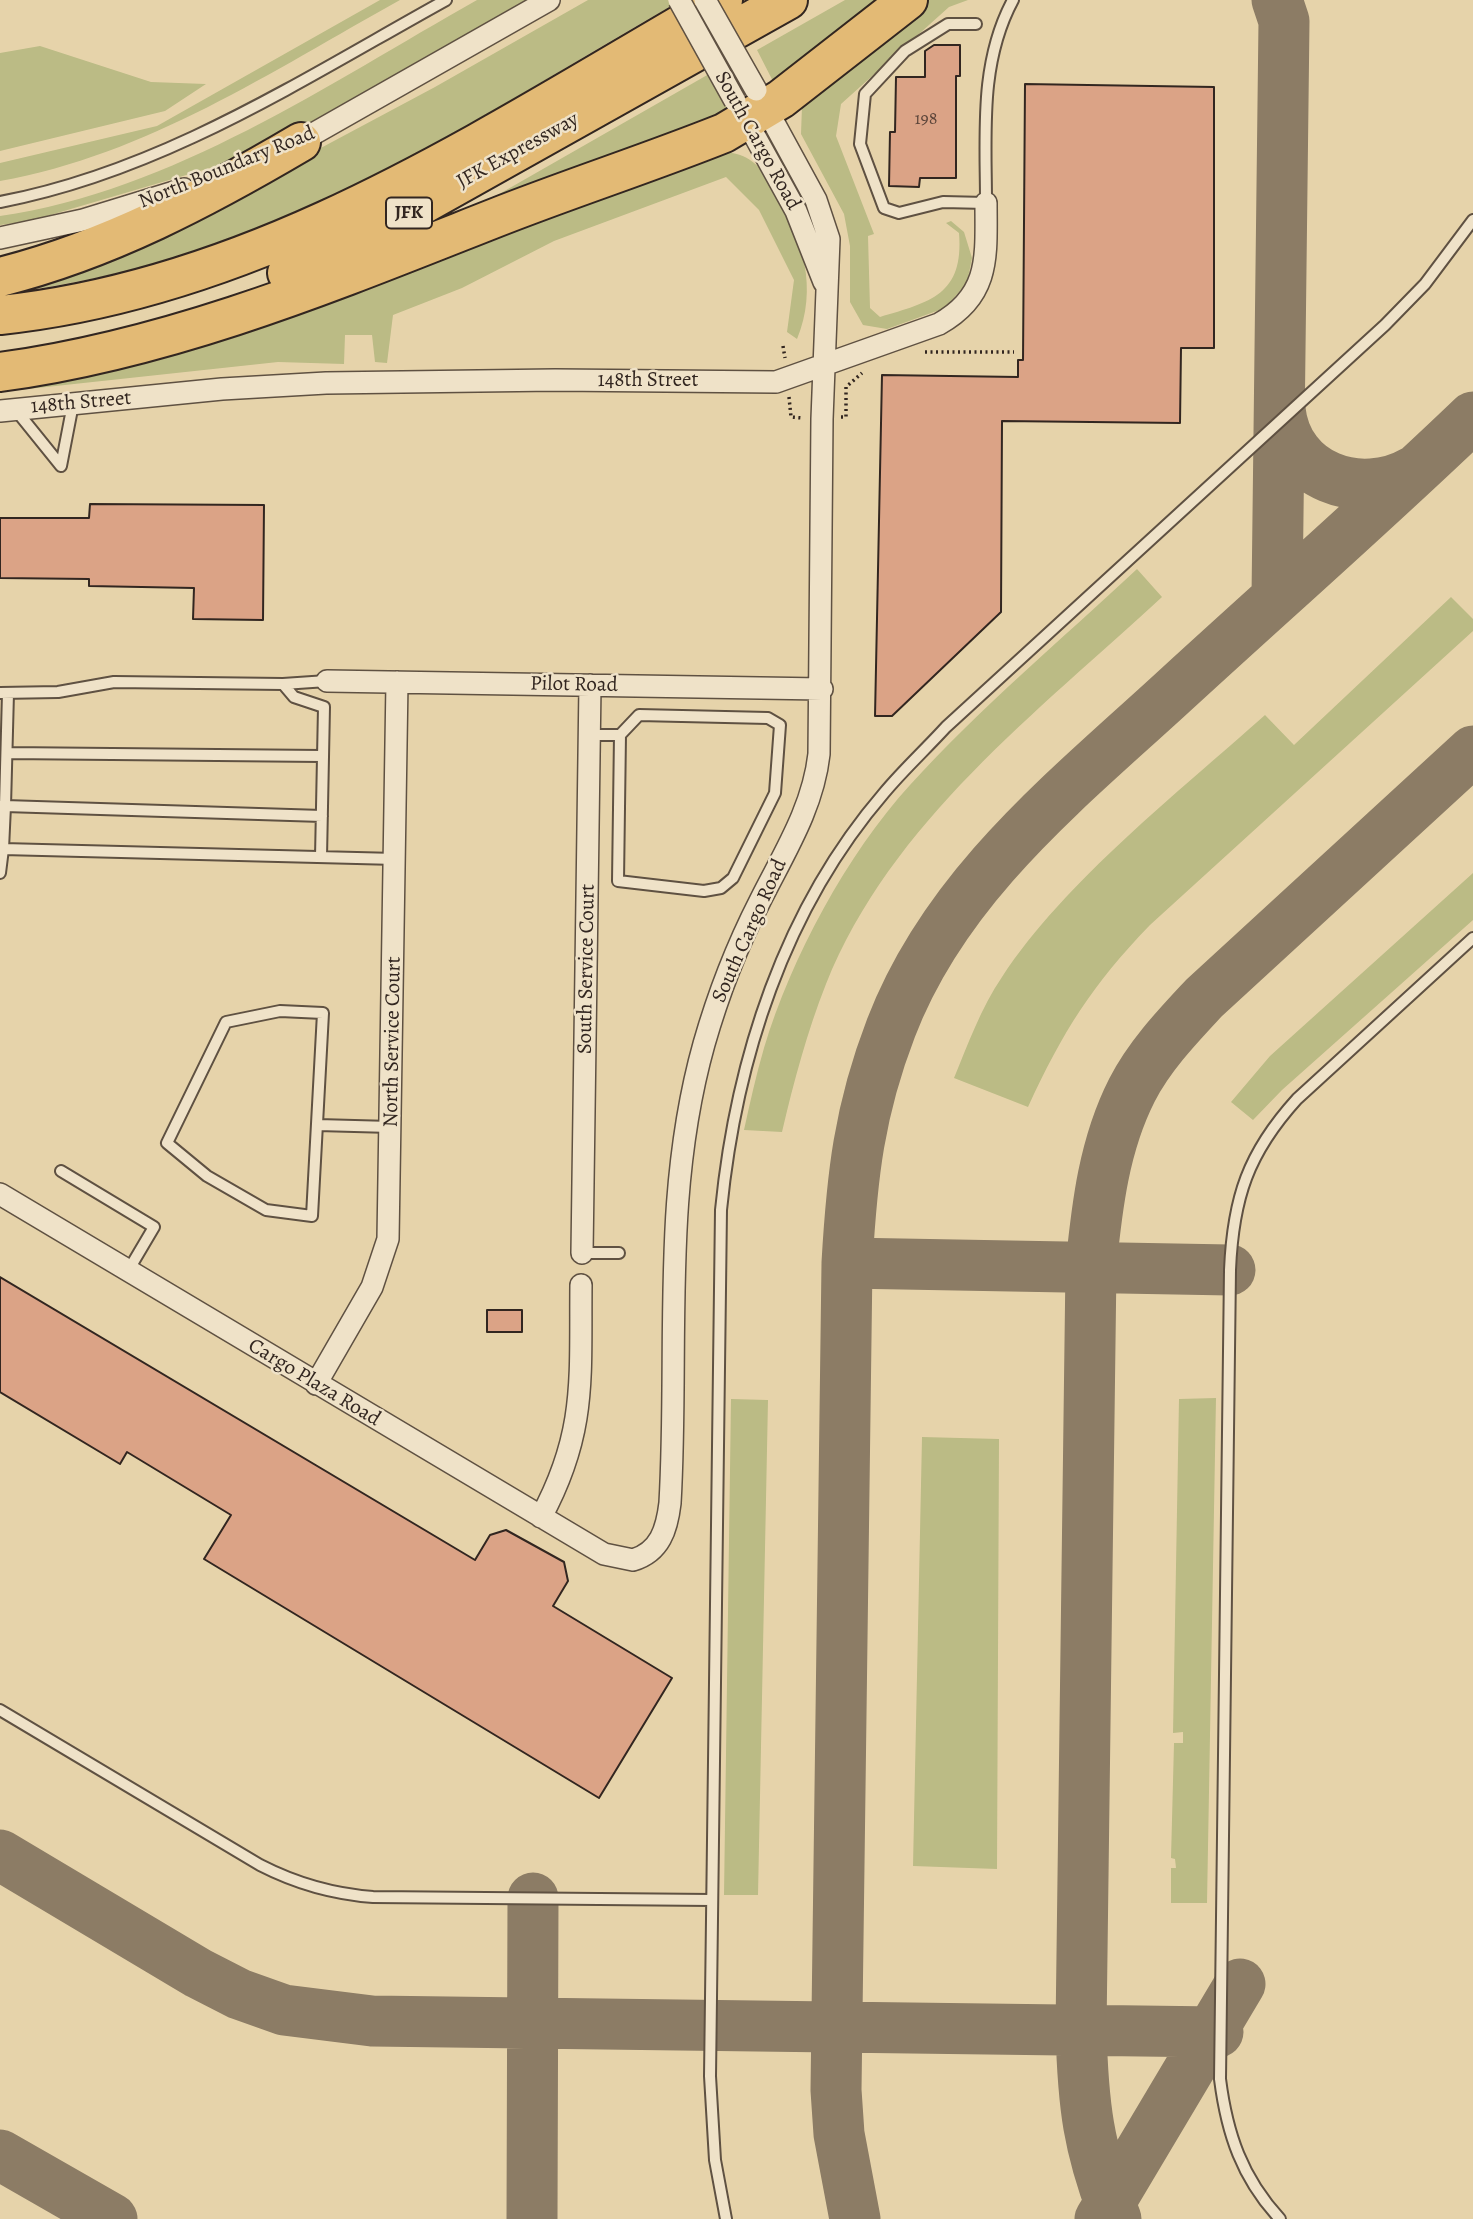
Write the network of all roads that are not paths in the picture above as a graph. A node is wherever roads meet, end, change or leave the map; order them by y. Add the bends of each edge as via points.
1 (446, 0) edge
2 (549, 0) edge
3 (679, 0) edge
4 (705, 0) edge
5 (723, 0) edge
6 (788, 0) edge
7 (908, 0) edge
8 (1013, 0) edge
9 (976, 24) dead end
10 (751, 105) junction
11 (301, 142) junction
12 (0, 202) edge
13 (986, 203) junction
14 (1473, 220) edge
15 (0, 238) edge
16 (0, 277) edge
17 (0, 315) edge
18 (0, 356) edge
19 (824, 365) junction
20 (0, 372) edge
21 (73, 404) junction
22 (8, 410) edge
23 (327, 681) joint
24 (397, 682) junction
25 (283, 684) junction
26 (590, 685) junction
27 (822, 689) junction
28 (4, 693) edge
29 (620, 734) junction
30 (590, 735) junction
31 (7, 753) junction
32 (322, 756) junction
33 (3, 806) edge
34 (322, 816) junction
35 (3, 849) junction
36 (321, 856) junction
37 (396, 859) junction
38 (0, 873) edge
39 (1473, 938) edge
40 (318, 1125) junction
41 (391, 1127) junction
42 (61, 1171) dead end
43 (0, 1194) edge
44 (619, 1253) dead end
45 (582, 1254) joint
46 (128, 1271) junction
47 (581, 1285) dead end
48 (316, 1384) junction
49 (541, 1517) junction
50 (633, 1560) joint
51 (0, 1710) edge
52 (712, 1900) junction
53 (726, 2219) edge
54 (1280, 2219) edge

1 - 12 lane via 160,154 86,181
2 - 11 street, North Boundary Road
3 - 10 street, South Cargo Road, bridge
4 - 10 street, South Cargo Road, bridge
5 - 17 highway, JFK Expressway / JFK via 407,180 302,233 149,286
6 - 18 highway, JFK Expressway / JFK via 390,223 296,269 133,328
7 - 10 highway
8 - 13 lane, 148th Street via 990,60
9 - 13 lane via 948,24 905,51 865,94 860,144 884,208 899,213 943,202
10 - 19 street, South Cargo Road via 821,212 829,248
10 - 20 highway via 709,139 326,283 207,324 95,354
11 - 15 street, North Boundary Road via 151,200
11 - 16 highway via 166,216
13 - 19 street, 148th Street via 982,274 960,311 939,324
14 - 52 lane via 1425,285 1385,325 957,718 901,775 832,864 795,933 770,989 741,1080 721,1210
19 - 21 street, 148th Street via 776,382 326,383
19 - 27 street, South Cargo Road
21 - 22 street, 148th Street
21 - 22 lane via 61,466
23 - 24 street, Pilot Road
23 - 25 lane
24 - 26 street, Pilot Road
24 - 37 street, North Service Court
25 - 28 lane via 114,682 58,692
25 - 32 lane via 293,697 324,707
26 - 27 street, Pilot Road
26 - 30 street, South Service Court
27 - 50 street, South Cargo Road via 815,784 734,959 690,1100 675,1218 669,1516 656,1546
28 - 31 lane
29 - 29 lane via 618,881 704,891 721,888 733,878 775,793 780,725 768,718 639,715
29 - 30 lane
30 - 45 street, South Service Court
31 - 32 lane
31 - 33 lane
32 - 34 lane
33 - 34 lane
33 - 35 lane
34 - 36 lane
35 - 36 lane
35 - 38 lane
36 - 37 lane
37 - 41 street, North Service Court
39 - 54 lane via 1275,1124 1252,1161 1233,1223 1220,2079 1236,2152 1255,2190
40 - 40 lane via 323,1013 280,1011 226,1022 167,1143 206,1176 266,1210 312,1216
40 - 41 lane
41 - 48 street, North Service Court via 386,1251 372,1287
42 - 46 lane via 154,1227
43 - 46 street, Cargo Plaza Road
44 - 45 lane
46 - 48 street, Cargo Plaza Road
47 - 49 street via 578,1419 565,1466
48 - 49 street, Cargo Plaza Road
49 - 50 street, Cargo Plaza Road via 604,1554
51 - 52 lane via 260,1865 324,1891 373,1896
52 - 53 lane via 710,2076 715,2160

